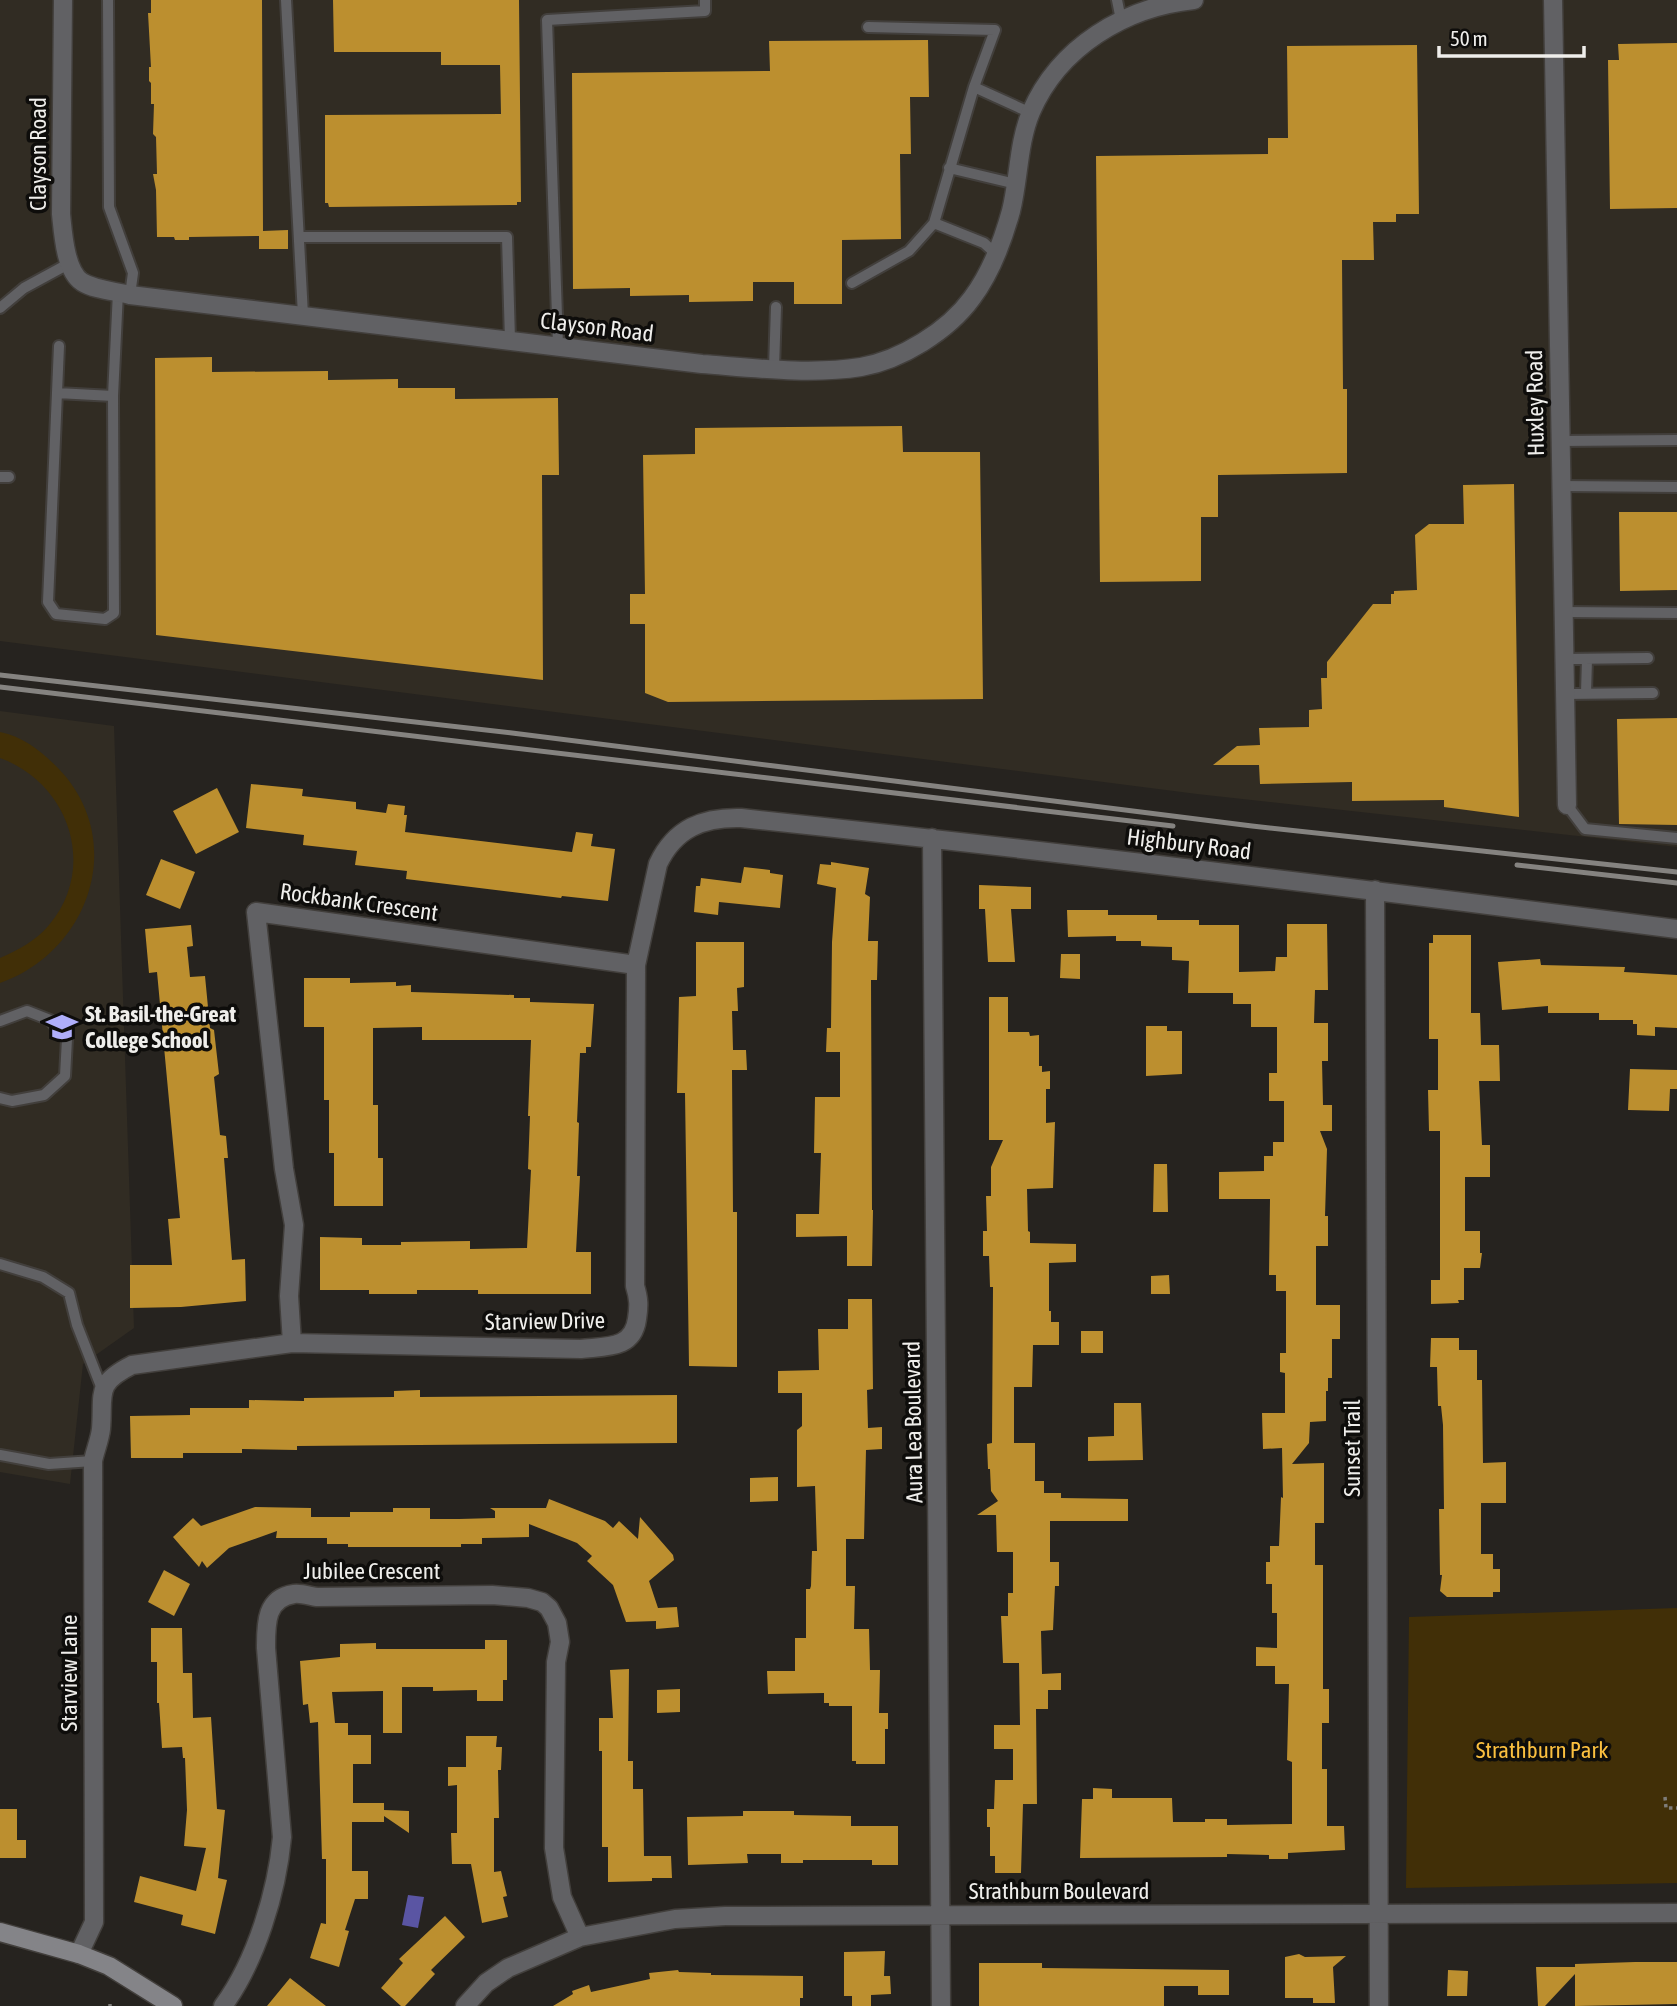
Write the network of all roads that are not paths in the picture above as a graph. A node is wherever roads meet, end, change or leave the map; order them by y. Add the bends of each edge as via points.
1 (62, 0) edge
2 (107, 0) edge
3 (286, 0) edge
4 (705, 0) edge
5 (1117, 0) edge
6 (1194, 0) edge
7 (1553, 0) edge
8 (1121, 20) junction
9 (868, 27) dead end
10 (974, 88) junction
11 (1031, 113) junction
12 (949, 168) junction
13 (1016, 184) junction
14 (934, 223) junction
15 (299, 237) junction
16 (996, 254) junction
17 (70, 263) junction
18 (852, 283) dead end
19 (124, 293) junction
20 (776, 307) dead end
21 (0, 308) edge
22 (303, 315) junction
23 (510, 340) junction
24 (59, 346) dead end
25 (558, 346) junction
26 (774, 369) junction
27 (57, 393) junction
28 (113, 396) junction
29 (1677, 440) edge
30 (1560, 441) junction
31 (1561, 486) junction
32 (1677, 487) edge
33 (1564, 611) junction
34 (1677, 613) edge
35 (1648, 658) dead end
36 (1563, 659) junction
37 (1587, 659) junction
38 (1653, 693) dead end
39 (1564, 694) junction
40 (1586, 694) junction
41 (1567, 805) joint
42 (696, 825) joint
43 (932, 838) junction
44 (1677, 838) edge
45 (1375, 890) junction
46 (1677, 929) edge
47 (636, 965) junction
48 (0, 1021) edge
49 (0, 1098) edge
50 (0, 1264) edge
51 (292, 1343) junction
52 (102, 1389) junction
53 (0, 1455) edge
54 (93, 1461) junction
55 (1379, 1913) junction
56 (1677, 1913) edge
57 (942, 1917) junction
58 (0, 1932) edge
59 (580, 1937) junction
60 (79, 1954) junction
61 (173, 2006) edge
62 (223, 2006) edge
63 (465, 2006) edge
64 (941, 2006) edge
65 (1379, 2006) edge

1 - 17 street, Clayson Road via 61,214
2 - 19 lane via 109,207 133,273
3 - 15 lane
4 - 25 lane via 705,10 547,20
5 - 8 lane
6 - 8 street, Clayson Road via 1172,2
7 - 30 street, Huxley Road
8 - 11 street, Clayson Road via 1072,53
9 - 10 lane via 995,30
10 - 11 lane
10 - 12 lane
11 - 13 street, Clayson Road
12 - 13 lane
12 - 14 lane
13 - 16 street, Clayson Road
14 - 16 lane via 984,243
14 - 18 lane via 909,251
15 - 22 lane
15 - 23 lane via 507,237
16 - 26 street, Clayson Road via 970,301 939,329 898,355 861,367
17 - 19 street, Clayson Road via 82,282
17 - 21 lane via 24,288
19 - 22 street, Clayson Road
19 - 28 lane
20 - 26 lane
22 - 23 street, Clayson Road
23 - 25 street, Clayson Road
24 - 27 lane
25 - 26 street, Clayson Road
27 - 28 lane
27 - 28 lane via 48,603 56,614 105,619 114,613
29 - 30 lane
30 - 31 street, Huxley Road
31 - 32 lane
31 - 33 street, Huxley Road
33 - 34 lane
33 - 36 street, Huxley Road
35 - 37 lane
36 - 37 lane
36 - 39 street, Huxley Road
37 - 40 lane
38 - 40 lane
39 - 40 lane
39 - 41 street, Huxley Road
41 - 44 lane via 1585,829
42 - 43 street, Highbury Road via 741,818
42 - 47 street, Starview Drive via 678,835 658,864
43 - 45 street, Highbury Road
43 - 57 street, Aura Lea Boulevard
45 - 46 street, Highbury Road
45 - 55 street, Sunset Trail
47 - 51 street, Starview Drive via 635,1286 640,1300 636,1333 626,1342 581,1349
47 - 51 street, Rockbank Crescent via 257,912 294,1225 289,1296
48 - 49 lane via 27,1011 50,1020 67,1040 65,1076 44,1095 12,1101
50 - 52 lane via 43,1277 69,1293
51 - 52 street, Starview Drive via 132,1365
52 - 54 street, Starview Lane
53 - 54 lane via 50,1464
54 - 60 street, Starview Lane via 94,1922
55 - 56 street, Strathburn Boulevard
55 - 57 street, Strathburn Boulevard
55 - 65 street, Sunset Trail
57 - 59 street, Strathburn Boulevard via 675,1919
57 - 64 street, Aura Lea Boulevard
58 - 60 main road
59 - 62 street, Jubilee Crescent via 562,1897 554,1848 560,1642 549,1608 528,1598 492,1595 317,1597 296,1593 282,1598 266,1620 280,1861 258,1936
59 - 63 street, Strathburn Boulevard via 508,1968
60 - 61 main road via 109,1966

